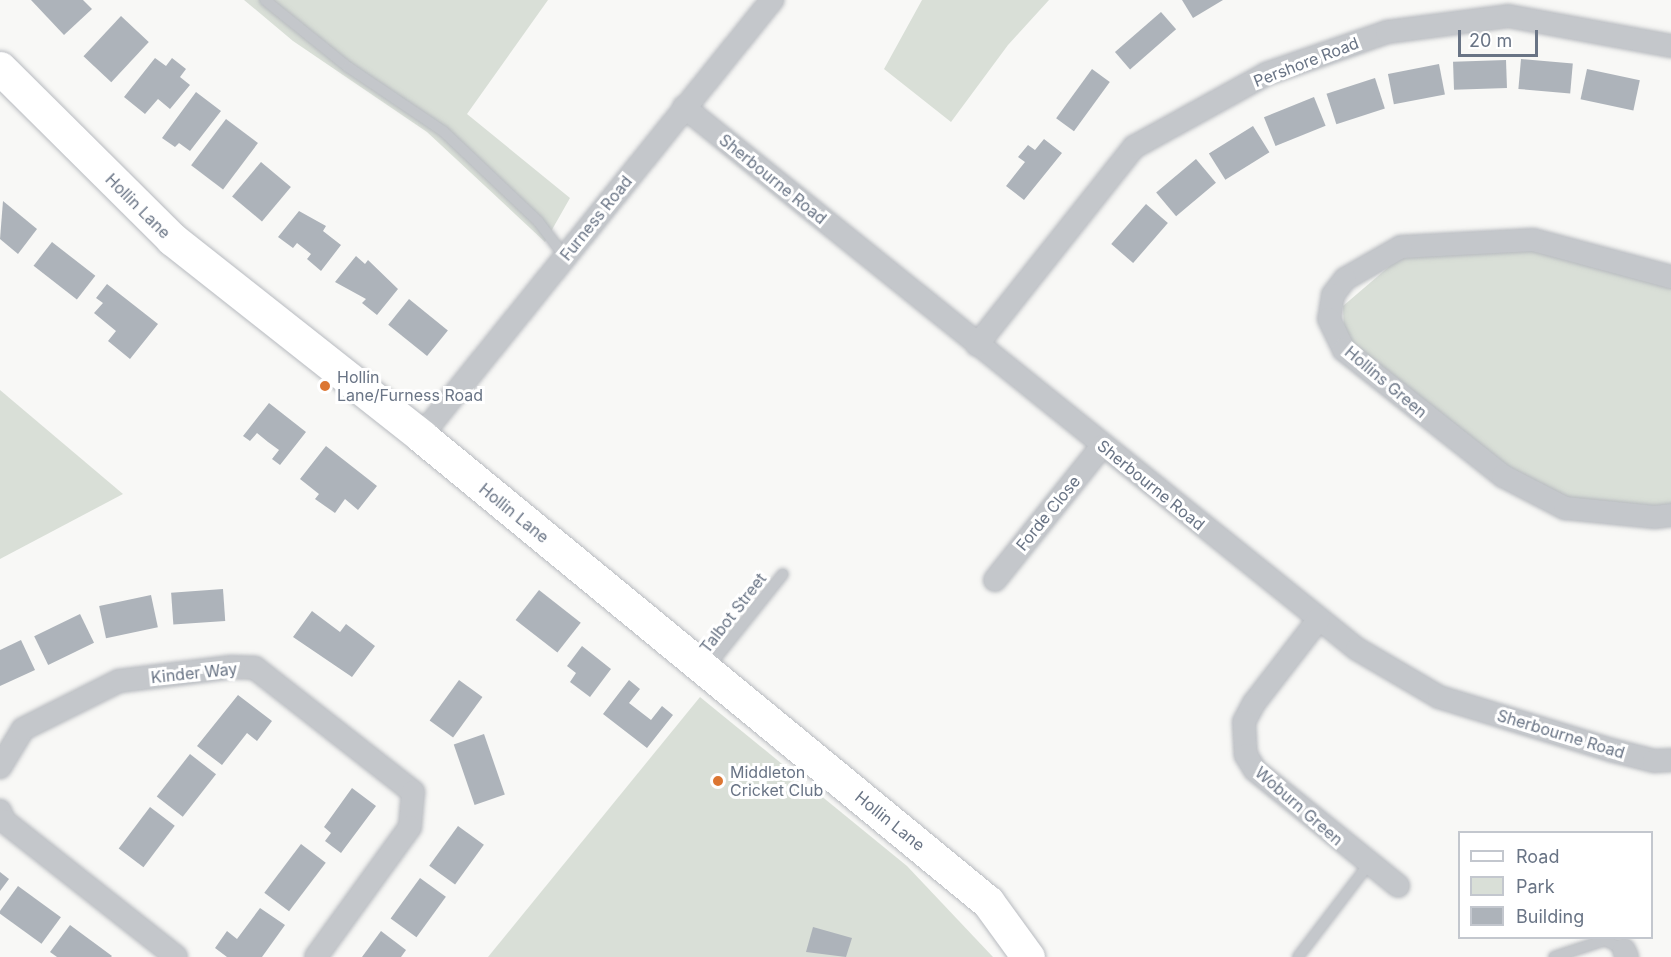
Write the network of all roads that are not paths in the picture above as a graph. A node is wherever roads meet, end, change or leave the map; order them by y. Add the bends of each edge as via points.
1 (265, 0) edge
2 (772, 0) edge
3 (1671, 46) edge
4 (0, 68) edge
5 (684, 107) junction
6 (565, 256) junction
7 (1671, 277) edge
8 (977, 345) junction
9 (421, 436) junction
10 (1102, 446) junction
11 (1671, 515) edge
12 (783, 574) dead end
13 (994, 580) dead end
14 (1318, 619) junction
15 (706, 671) junction
16 (1671, 760) edge
17 (0, 767) edge
18 (0, 812) edge
19 (1368, 865) junction
20 (1398, 886) dead end
21 (1626, 954) edge
22 (176, 957) edge
23 (316, 957) edge
24 (1028, 957) edge
25 (1298, 957) edge
26 (1554, 957) edge

1 - 6 lane via 348,67 443,131 538,221
2 - 5 street, Furness Road
3 - 8 street, Pershore Road via 1508,16 1387,32 1266,74 1134,147
4 - 9 main road, Hollin Lane via 171,239
5 - 6 street, Furness Road
5 - 8 street, Sherbourne Road
6 - 9 street, Furness Road
7 - 11 street, Hollins Green via 1533,240 1401,247 1345,279 1333,295 1329,319 1344,350 1503,476 1565,507 1654,517
8 - 10 street, Sherbourne Road
9 - 15 main road, Hollin Lane
10 - 13 street, Forde Close
10 - 14 street, Sherbourne Road
12 - 15 lane, Talbot Street
14 - 16 street, Sherbourne Road via 1357,649 1439,697 1611,750 1654,761
14 - 19 street, Woburn Green via 1262,690 1244,722 1242,739 1255,770
15 - 24 main road, Hollin Lane via 988,902
17 - 23 street, Kinder Way via 23,729 119,681 255,668 413,792 410,827
18 - 22 street via 4,821
19 - 20 street, Woburn Green
19 - 25 lane
21 - 26 lane via 1605,940

